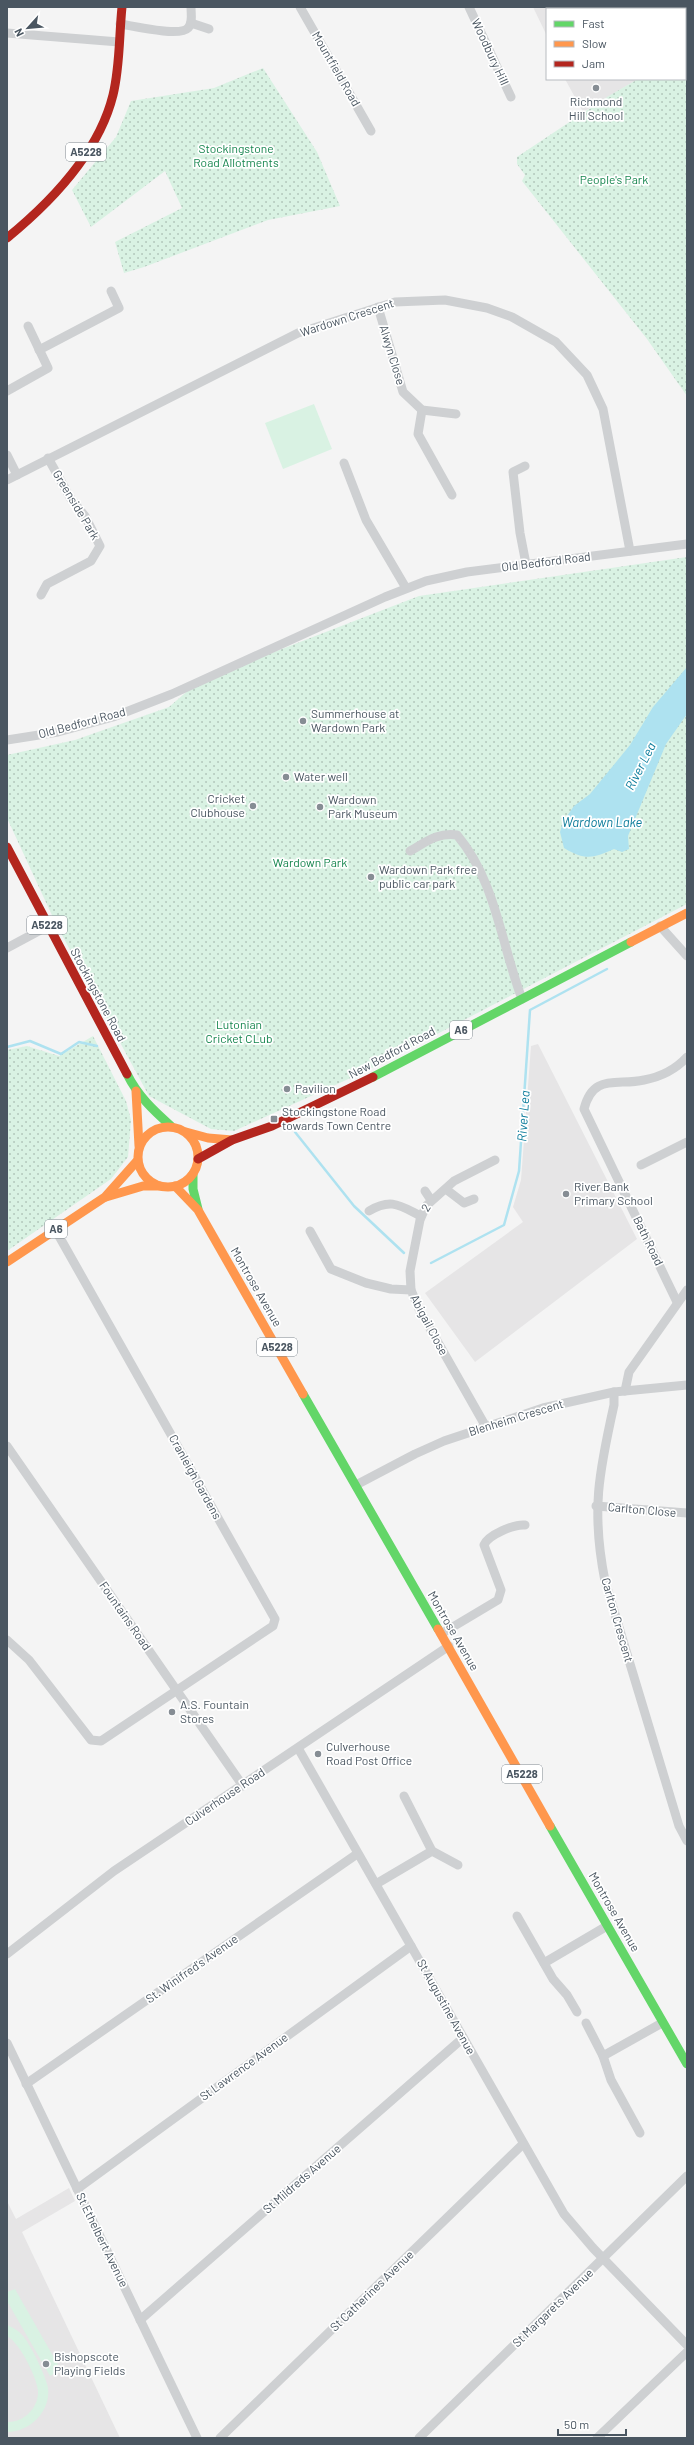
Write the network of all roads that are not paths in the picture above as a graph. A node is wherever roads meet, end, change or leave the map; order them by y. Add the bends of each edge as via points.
1 (122, 7) edge
2 (191, 7) edge
3 (300, 7) edge
4 (469, 7) edge
5 (191, 23) junction
6 (120, 24) junction
7 (209, 29) dead end
8 (7, 33) edge
9 (119, 42) junction
10 (511, 97) dead end
11 (371, 131) dead end
12 (7, 238) edge
13 (111, 291) dead end
14 (378, 307) junction
15 (28, 326) dead end
16 (39, 350) junction
17 (7, 391) edge
18 (422, 410) junction
19 (456, 414) dead end
20 (7, 455) edge
21 (48, 458) junction
22 (344, 463) dead end
23 (525, 466) dead end
24 (17, 475) junction
25 (7, 480) edge
26 (452, 495) dead end
27 (687, 544) edge
28 (630, 551) junction
29 (526, 564) junction
30 (406, 588) junction
31 (41, 595) dead end
32 (7, 740) edge
33 (7, 847) edge
34 (410, 851) dead end
35 (687, 913) edge
36 (48, 926) junction
37 (660, 926) junction
38 (7, 948) edge
39 (687, 956) edge
40 (522, 999) junction
41 (687, 1057) edge
42 (136, 1091) junction
43 (171, 1126) junction
44 (186, 1132) junction
45 (232, 1140) junction
46 (687, 1142) edge
47 (139, 1146) junction
48 (198, 1159) junction
49 (495, 1160) dead end
50 (138, 1161) junction
51 (641, 1165) dead end
52 (193, 1174) junction
53 (159, 1186) junction
54 (175, 1186) junction
55 (447, 1190) junction
56 (425, 1191) dead end
57 (105, 1197) junction
58 (474, 1199) dead end
59 (431, 1200) junction
60 (198, 1210) junction
61 (369, 1211) dead end
62 (421, 1216) junction
63 (55, 1229) junction
64 (310, 1231) dead end
65 (7, 1262) edge
66 (411, 1290) junction
67 (687, 1290) edge
68 (677, 1302) junction
69 (687, 1385) edge
70 (625, 1391) junction
71 (614, 1392) junction
72 (486, 1427) junction
73 (7, 1446) edge
74 (356, 1485) junction
75 (596, 1506) junction
76 (687, 1513) edge
77 (526, 1525) dead end
78 (441, 1634) junction
79 (7, 1640) edge
80 (448, 1646) junction
81 (178, 1691) junction
82 (298, 1748) junction
83 (243, 1786) junction
84 (404, 1796) dead end
85 (687, 1841) edge
86 (432, 1851) junction
87 (357, 1854) junction
88 (458, 1865) dead end
89 (376, 1884) junction
90 (517, 1916) dead end
91 (607, 1926) junction
92 (411, 1946) junction
93 (7, 1954) edge
94 (544, 1963) junction
95 (577, 2012) dead end
96 (586, 2023) dead end
97 (662, 2023) junction
98 (463, 2038) junction
99 (7, 2043) edge
100 (603, 2056) junction
101 (687, 2064) edge
102 (26, 2084) junction
103 (640, 2133) dead end
104 (523, 2144) junction
105 (687, 2176) edge
106 (77, 2188) junction
107 (604, 2259) junction
108 (140, 2320) junction
109 (687, 2345) edge
110 (687, 2352) edge
111 (197, 2438) edge
112 (220, 2438) edge
113 (419, 2438) edge
114 (596, 2438) edge

1 - 6 main road, A5228
2 - 5 street
3 - 11 street, Mountfield Road
4 - 10 street, Woodbury Hill
5 - 6 street via 189,28 180,32
5 - 7 street
6 - 9 main road, A5228
8 - 9 street
9 - 12 main road, A5228 via 112,96 104,122 80,162 50,198
13 - 16 street via 119,308
14 - 18 street, Alwyn Close via 403,392
14 - 21 street, Wardown Crescent via 298,334
14 - 28 street, Wardown Crescent via 395,302 428,300 469,304 512,317 556,342 587,374 603,409
15 - 16 street
16 - 17 street via 48,368
18 - 19 street
18 - 26 street via 418,434
20 - 24 street
21 - 24 street, Wardown Crescent
21 - 31 street, Greenside Park via 71,499 85,516 100,546 91,561 47,584
22 - 30 street via 366,520
23 - 29 street via 513,472
24 - 25 street, Wardown Crescent
27 - 28 street, Old Bedford Road
28 - 29 street, Old Bedford Road
29 - 30 street, Old Bedford Road via 444,576
30 - 32 street, Old Bedford Road via 113,717 58,732
33 - 36 main road, Stockingstone Road / A5228
34 - 40 street via 445,833 457,835 471,851 490,895
35 - 37 main road, New Bedford Road / A6
36 - 38 street
36 - 42 main road, Stockingstone Road / A5228
37 - 39 street
37 - 40 main road, New Bedford Road / A6
40 - 45 main road, New Bedford Road / A6 via 345,1092 272,1126
41 - 68 street, Bath Road via 681,1064 664,1074 643,1081 606,1082 593,1089 584,1109
42 - 43 main road, Stockingstone Road / A5228 via 150,1108
42 - 47 main road, Stockingstone Road / A5228
43 - 44 main road
43 - 47 main road via 151,1130
44 - 45 main road, New Bedford Road / A6 via 208,1138
44 - 48 main road via 197,1149
45 - 48 main road, New Bedford Road / A6
46 - 51 street
47 - 50 main road
48 - 52 main road
49 - 55 street, 2 via 454,1181
50 - 53 main road via 145,1176
50 - 57 main road, A6
52 - 54 main road via 188,1180
52 - 60 main road, Montrose Avenue / A5228 via 193,1190
53 - 54 main road
53 - 57 main road, A6 via 143,1186
54 - 60 main road, Montrose Avenue / A5228
55 - 58 street via 464,1203
55 - 59 street, 2
56 - 59 street
57 - 63 main road, A6
59 - 62 street, 2
60 - 74 main road, Montrose Avenue / A5228
61 - 62 street via 384,1202 390,1202
62 - 66 street, 2 via 410,1271
63 - 65 main road, A6
63 - 81 street, Cranleigh Gardens via 275,1619 273,1626
64 - 66 street, Abigail Close via 331,1269 366,1283 391,1289
66 - 72 street, Abigail Close via 419,1309
67 - 68 street
68 - 70 street via 629,1372
69 - 70 street, Blenheim Crescent
70 - 71 street, Blenheim Crescent
71 - 72 street, Blenheim Crescent via 543,1408
71 - 75 street, Carlton Crescent via 614,1405 600,1470
72 - 74 street, Blenheim Crescent via 415,1454
73 - 81 street, Fountains Road
74 - 78 main road, Montrose Avenue / A5228
75 - 76 street, Carlton Close
75 - 85 street, Carlton Crescent via 599,1550 605,1581 679,1826
77 - 78 street via 491,1537 484,1545 501,1590 498,1600
78 - 80 main road, Montrose Avenue / A5228
79 - 81 street, Cranleigh Gardens via 29,1660 91,1740 101,1741
80 - 82 street, Culverhouse Road
80 - 91 main road, Montrose Avenue / A5228
81 - 83 street, Fountains Road
82 - 83 street, Culverhouse Road
82 - 87 street, St Augustine Avenue
83 - 93 street, Culverhouse Road via 114,1871
84 - 86 street
86 - 88 street
86 - 89 street
87 - 89 street, St Augustine Avenue
87 - 102 street, St. Winifred's Avenue
89 - 92 street, St Augustine Avenue
90 - 94 street
91 - 94 street
91 - 97 main road, Montrose Avenue / A5228
92 - 98 street, St Augustine Avenue
92 - 106 street, St Lawrence Avenue
94 - 95 street via 553,1979 568,1995
96 - 100 street
97 - 100 street
97 - 101 main road, Montrose Avenue / A5228
98 - 104 street, St Augustine Avenue
98 - 108 street, St Mildreds Avenue
99 - 102 street, St Ethelbert Avenue
100 - 103 street via 612,2080
102 - 106 street, St Ethelbert Avenue
104 - 107 street, St Augustine Avenue via 564,2214
104 - 112 street, St Catherines Avenue
105 - 107 street, St Margarets Avenue
106 - 108 street, St Ethelbert Avenue
107 - 109 street, St Augustine Avenue
107 - 113 street, St Margarets Avenue
108 - 111 street, St Ethelbert Avenue
110 - 114 street

